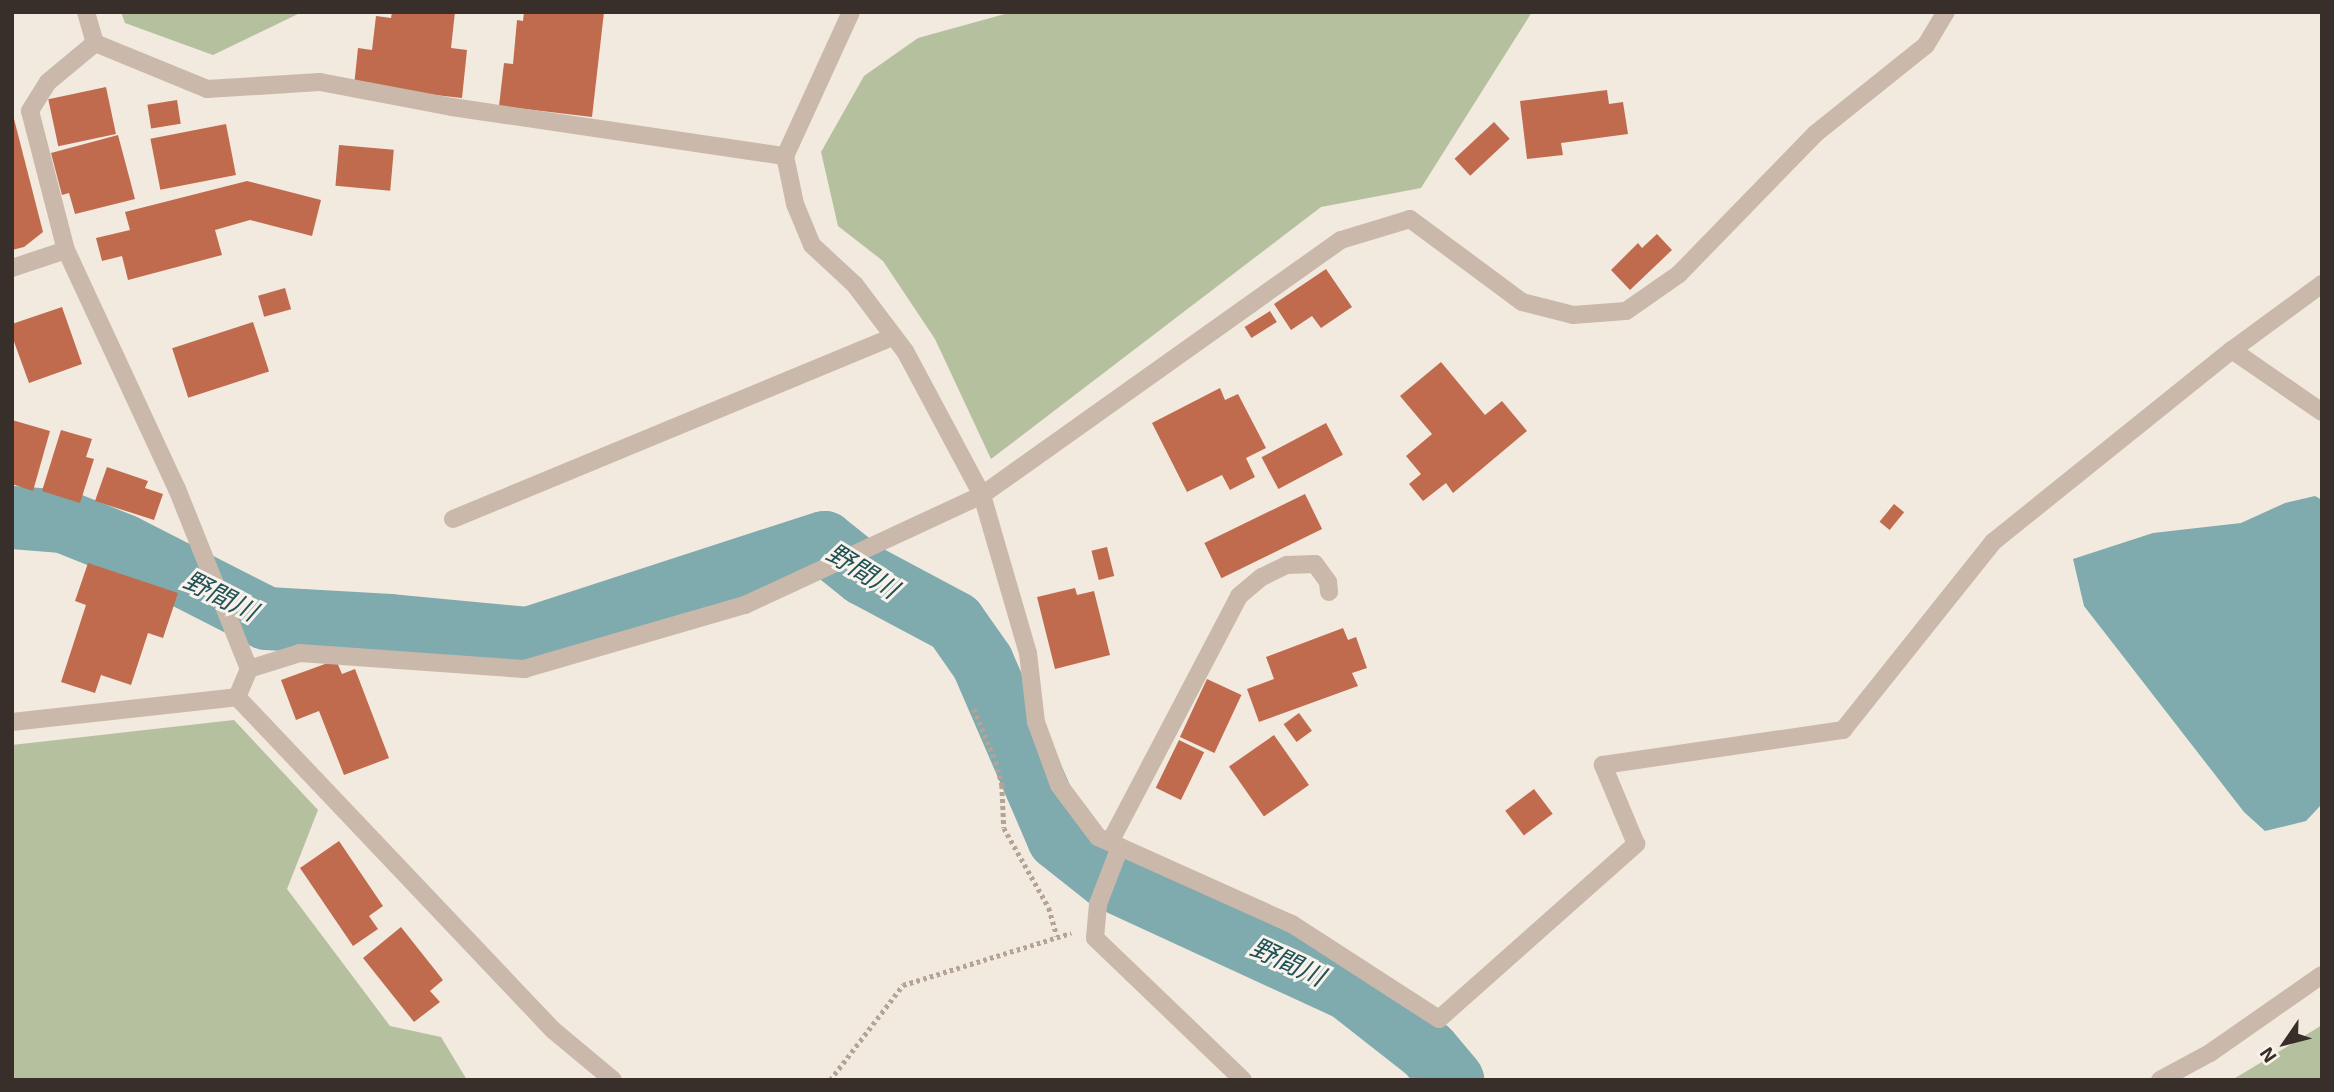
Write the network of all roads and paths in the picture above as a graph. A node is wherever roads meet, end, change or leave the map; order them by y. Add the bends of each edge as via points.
1 (86, 12) edge
2 (851, 12) edge
3 (1946, 12) edge
4 (95, 43) junction
5 (785, 156) junction
6 (66, 250) junction
7 (12, 268) edge
8 (2322, 284) edge
9 (894, 336) junction
10 (2232, 349) junction
11 (2322, 412) edge
12 (982, 495) junction
13 (453, 519) dead end
14 (1329, 592) dead end
15 (250, 669) junction
16 (237, 697) junction
17 (974, 709) dead end
18 (12, 722) edge
19 (1115, 844) junction
20 (1096, 927) junction
21 (1058, 936) junction
22 (2322, 975) edge
23 (613, 1080) edge
24 (830, 1080) edge
25 (1243, 1080) edge
26 (2160, 1080) edge

1 - 4 street
2 - 5 street
3 - 12 street via 1926,44 1815,134 1679,274 1626,311 1573,315 1522,302 1410,219 1341,240
4 - 5 street via 207,89 320,82 452,107
4 - 6 street via 48,82 30,111
5 - 9 street via 795,204 813,245 855,285
6 - 7 street
6 - 15 street via 177,489
8 - 10 street
9 - 12 street
9 - 13 street
10 - 11 street
10 - 19 street via 1993,542 1843,730 1603,765 1636,844 1439,1020 1292,924
12 - 15 street via 745,605 524,669 300,653
12 - 19 street via 1028,653 1036,722 1059,785 1098,837
14 - 19 street via 1328,582 1315,564 1306,564 1287,565 1239,596
15 - 16 street
16 - 18 street
16 - 23 street via 553,1030
17 - 21 path via 1002,785 1004,828 1049,908
19 - 20 street
20 - 21 path
20 - 25 street via 1094,938
21 - 24 path via 903,985
22 - 26 street via 2210,1054

